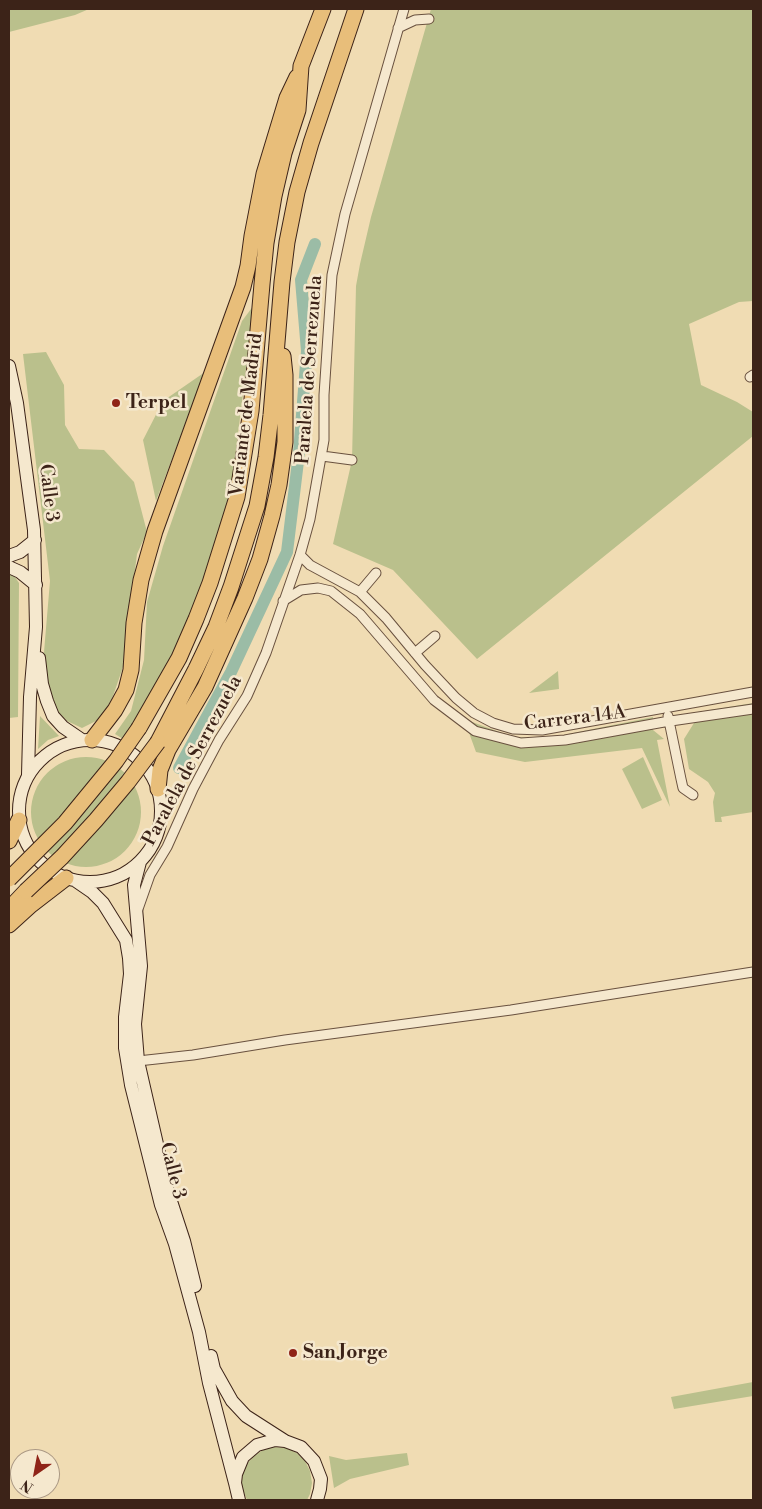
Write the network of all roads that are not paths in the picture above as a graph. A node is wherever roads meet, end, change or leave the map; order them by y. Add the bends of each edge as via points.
1 (323, 9) edge
2 (356, 9) edge
3 (404, 9) edge
4 (429, 18) dead end
5 (398, 28) junction
6 (301, 66) junction
7 (278, 327) junction
8 (9, 366) edge
9 (322, 456) junction
10 (352, 460) dead end
11 (35, 540) junction
12 (300, 555) junction
13 (9, 556) edge
14 (9, 567) edge
15 (376, 573) dead end
16 (36, 585) junction
17 (360, 592) junction
18 (283, 601) junction
19 (36, 627) junction
20 (435, 636) dead end
21 (415, 653) junction
22 (753, 692) edge
23 (667, 708) junction
24 (753, 709) edge
25 (669, 721) junction
26 (87, 740) junction
27 (28, 775) junction
28 (158, 789) junction
29 (693, 795) dead end
30 (19, 820) junction
31 (9, 841) edge
32 (140, 862) junction
33 (9, 879) edge
34 (71, 879) junction
35 (9, 909) edge
36 (136, 914) junction
37 (9, 926) edge
38 (753, 972) edge
39 (138, 1061) junction
40 (285, 1441) junction
41 (235, 1483) junction
42 (239, 1500) edge
43 (317, 1500) edge

1 - 6 main road, Variante de Madrid
2 - 7 main road, Variante de Madrid via 297,192 287,242
3 - 5 street, Paralela de Serrezuela
4 - 5 street
5 - 9 street, Paralela de Serrezuela via 345,214 332,275
6 - 26 main road via 287,98 264,174 242,287 155,531 141,580 126,690 115,710
6 - 33 main road, Variante de Madrid, bridge via 298,110 284,153 266,243 251,411 236,497 210,583 174,666 139,728 65,823
7 - 28 main road via 285,375 285,442 272,516 245,598 205,687 168,750 160,770
7 - 35 main road, Variante de Madrid, bridge via 266,457 256,506 216,627 158,742 96,820
8 - 11 main road, Calle 3
9 - 10 street
9 - 12 street, Paralela de Serrezuela
11 - 13 main road
11 - 16 main road, Calle 3
12 - 17 street, Carrera 14A via 310,565
12 - 18 street, Paralela de Serrezuela
14 - 16 main road
15 - 17 street
16 - 19 main road, Calle 3
17 - 21 street, Carrera 14A
18 - 25 street, Carrera 14A via 301,590 318,588 331,591 360,614 434,700 475,731 521,743 565,740
18 - 36 street, Paralela de Serrezuela via 266,653 247,696 193,789 167,847 150,875
19 - 26 main road, Calle 3 via 46,701 63,727
19 - 27 main road, Calle 3
20 - 21 street
21 - 23 street, Carrera 14A via 474,713 513,729 542,730
22 - 23 street, Carrera 14A
23 - 25 street
24 - 25 street, Carrera 14A
25 - 29 street via 683,788
26 - 27 main road via 50,751
26 - 28 main road via 113,744 132,754 148,770
27 - 30 main road via 22,790
28 - 32 main road via 160,825 150,850
30 - 31 main road
30 - 34 main road via 32,852 47,868
32 - 34 main road via 110,879 93,882
32 - 36 main road, Calle 3 via 134,885
34 - 37 main road via 31,904
34 - 41 main road, Calle 3 via 103,903 126,940 130,974 125,1048 131,1085 161,1205 199,1332
36 - 39 main road, Calle 3 via 141,966 135,1024
38 - 39 street via 511,1010
39 - 40 main road, Calle 3 via 214,1369 232,1401 246,1416
40 - 41 main road via 266,1442 250,1450 239,1465
40 - 43 main road, Calle 3 via 301,1447 314,1461 320,1479
41 - 42 main road, Calle 3

